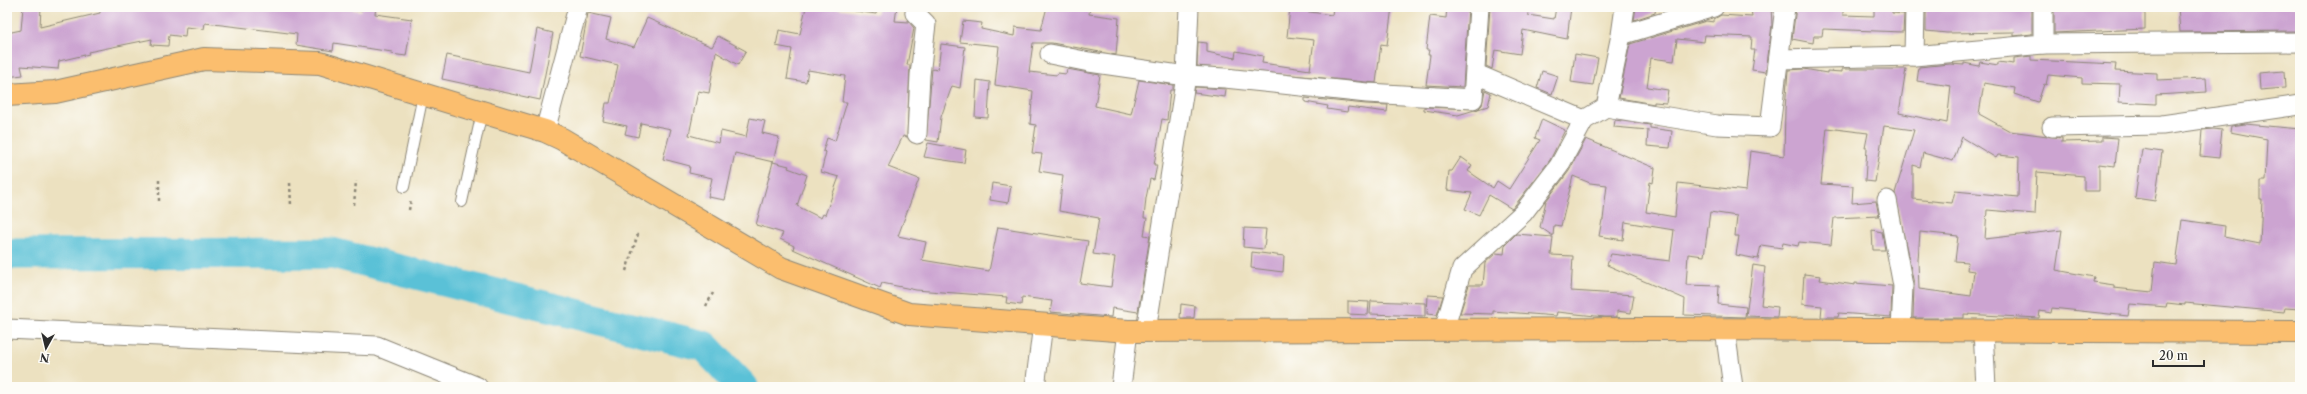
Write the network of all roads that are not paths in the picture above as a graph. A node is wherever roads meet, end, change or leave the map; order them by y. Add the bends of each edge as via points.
1 (578, 7) edge
2 (918, 7) edge
3 (1189, 7) edge
4 (1479, 7) edge
5 (1625, 7) edge
6 (1714, 7) edge
7 (1785, 7) edge
8 (1915, 7) edge
9 (2043, 7) edge
10 (1621, 35) junction
11 (2300, 42) edge
12 (2044, 44) junction
13 (1050, 54) dead end
14 (1914, 56) junction
15 (1779, 59) junction
16 (1476, 74) junction
17 (1186, 76) junction
18 (7, 95) edge
19 (423, 95) junction
20 (2300, 105) edge
21 (1606, 106) junction
22 (482, 112) junction
23 (1584, 120) junction
24 (2052, 127) dead end
25 (545, 131) junction
26 (917, 134) dead end
27 (404, 187) dead end
28 (1887, 200) dead end
29 (462, 202) dead end
30 (1043, 324) junction
31 (7, 329) edge
32 (1137, 330) junction
33 (1444, 330) junction
34 (1726, 330) junction
35 (1901, 330) junction
36 (1982, 331) junction
37 (2300, 332) edge
38 (478, 387) edge
39 (1035, 387) edge
40 (1121, 387) edge
41 (1733, 387) edge
42 (1986, 387) edge

1 - 25 street
2 - 26 street via 915,13 926,24
3 - 17 street
4 - 16 street
5 - 10 street
6 - 10 street
7 - 15 street
8 - 14 street
9 - 12 street
10 - 21 street
11 - 12 street
12 - 14 street
13 - 17 street
14 - 15 street
15 - 21 street via 1770,126 1717,125
16 - 17 street via 1474,99 1367,94
16 - 23 street
17 - 32 street
18 - 19 main road via 55,92 204,59 320,63
19 - 22 main road
19 - 27 lane
20 - 24 street via 2162,125
21 - 23 street
22 - 25 main road
22 - 29 lane
23 - 33 street via 1559,166 1523,213 1462,269
25 - 30 main road via 781,268 909,314
28 - 35 street via 1903,286
30 - 32 main road
30 - 39 street
31 - 38 street via 377,346
32 - 33 main road
32 - 40 street
33 - 34 main road
34 - 35 main road
34 - 41 street
35 - 36 main road
36 - 37 main road
36 - 42 street

